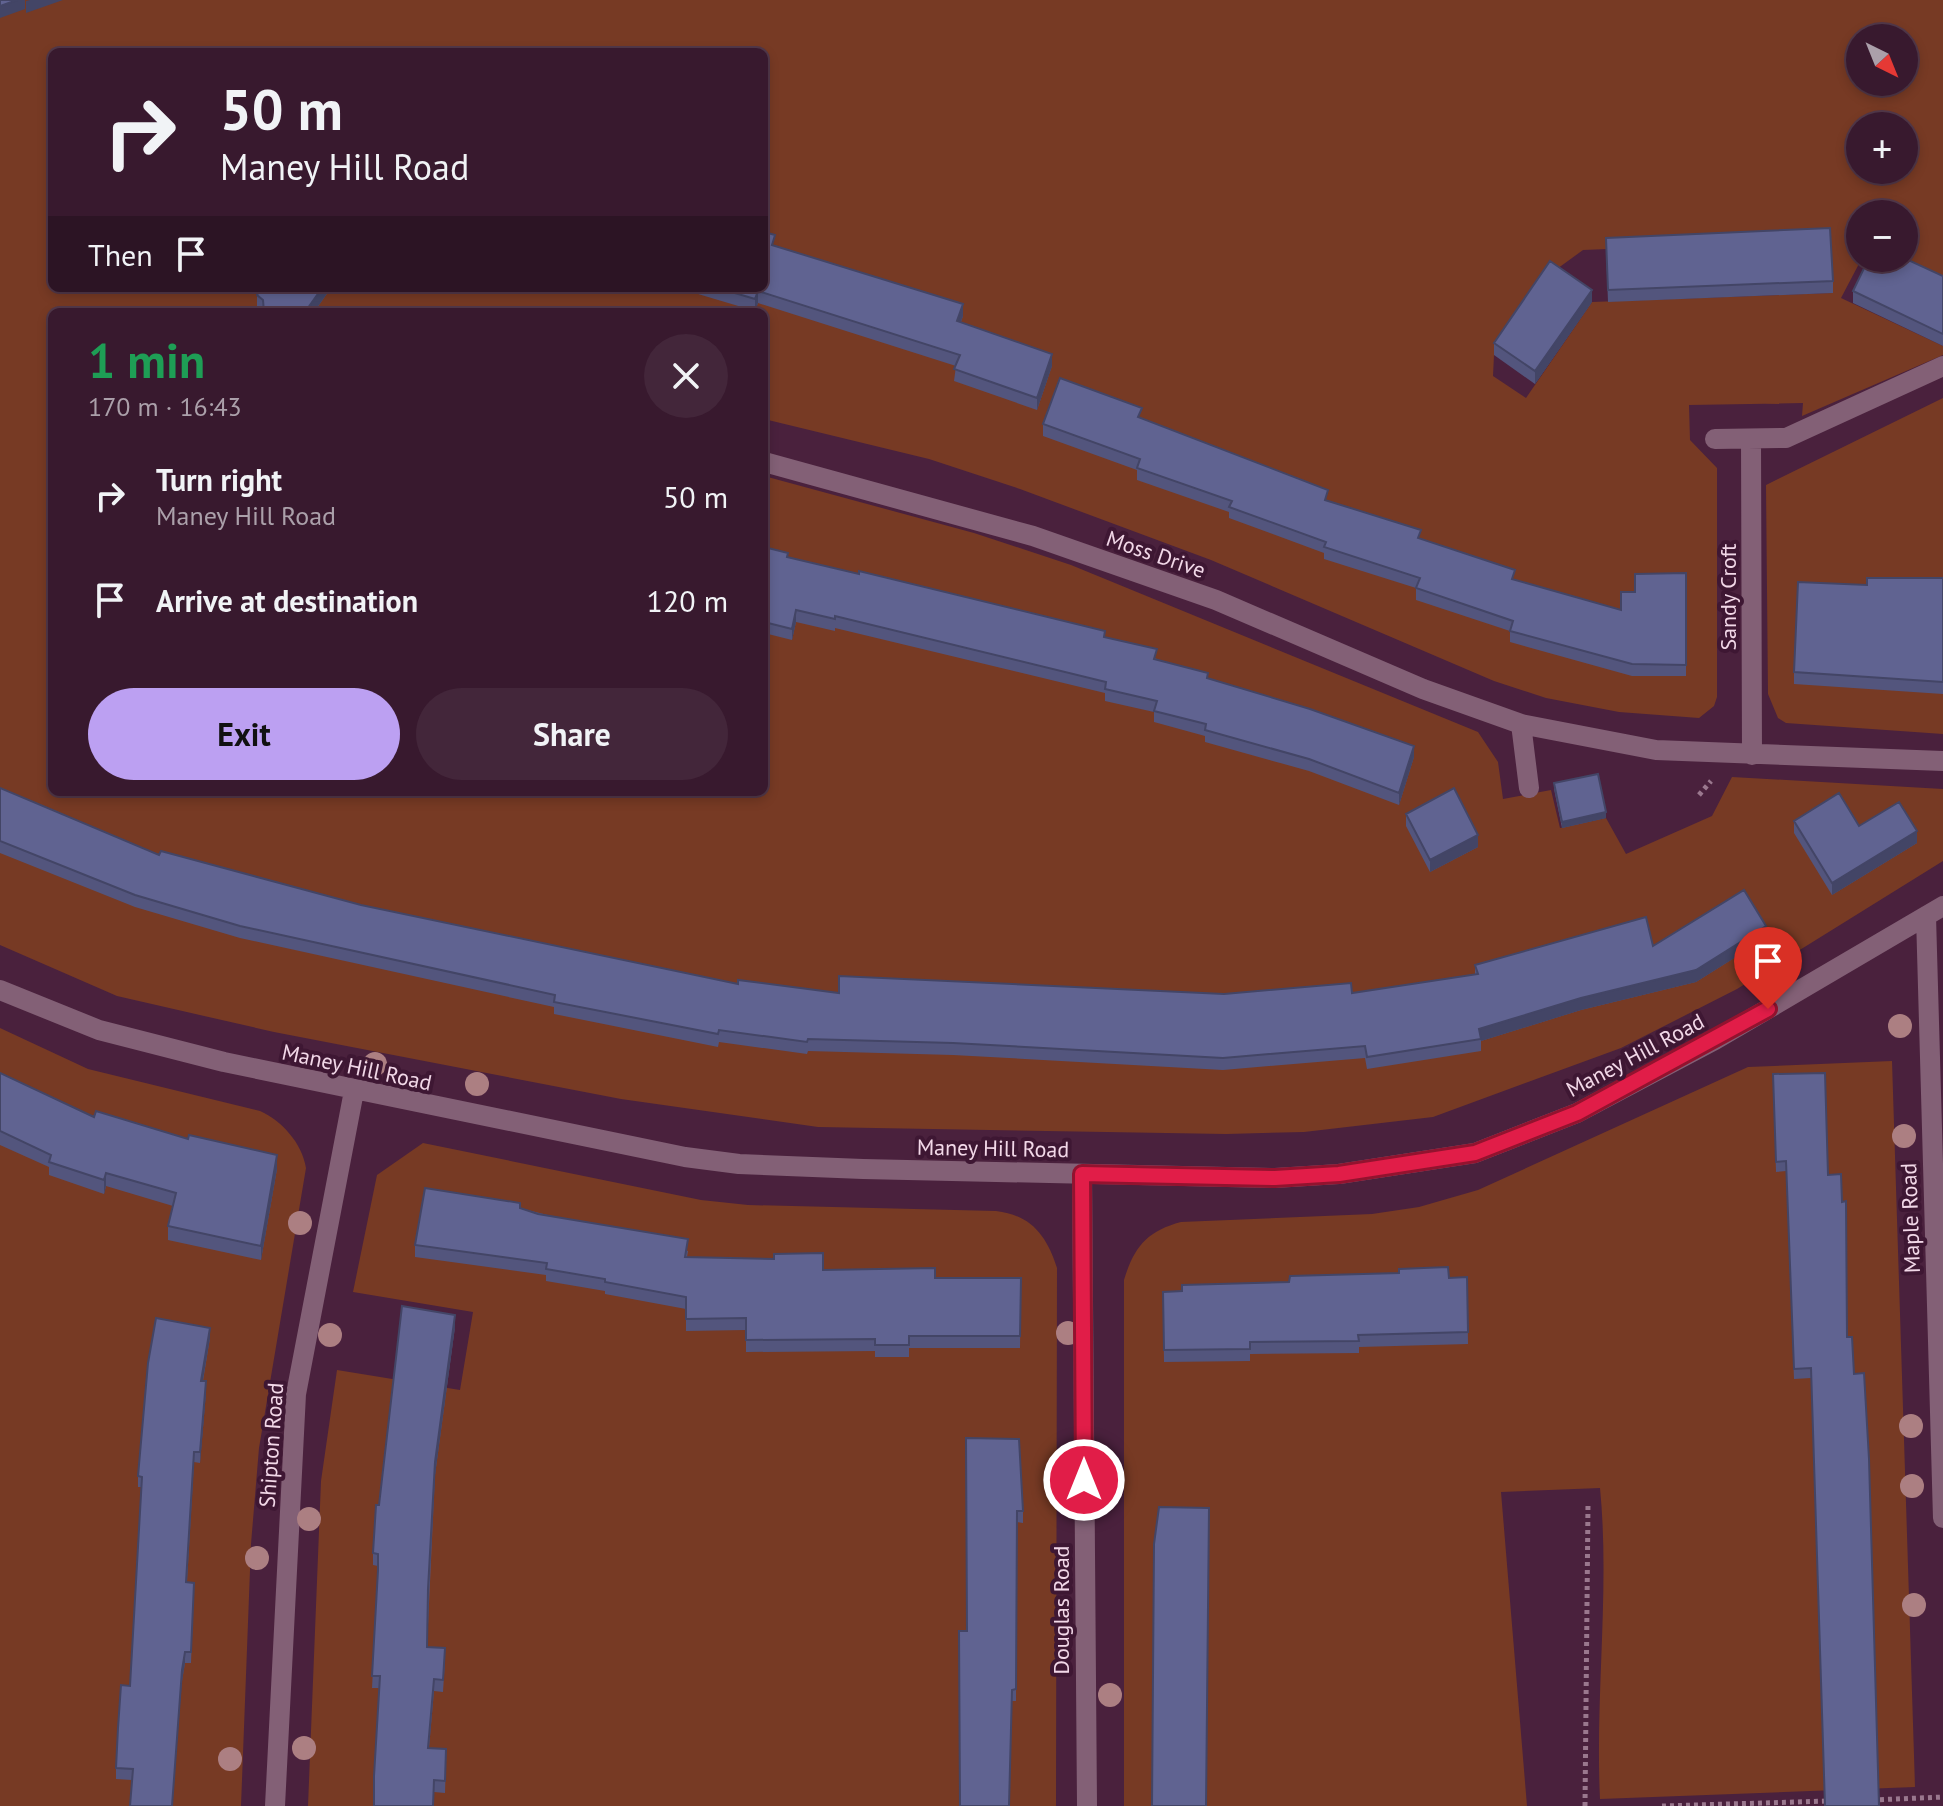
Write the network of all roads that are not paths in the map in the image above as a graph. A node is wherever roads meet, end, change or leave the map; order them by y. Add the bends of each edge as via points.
1 (1943, 366) edge
2 (1715, 439) dead end
3 (1751, 440) junction
4 (768, 463) edge
5 (1521, 724) junction
6 (1752, 755) junction
7 (1943, 761) edge
8 (1529, 788) dead end
9 (1934, 911) edge
10 (0, 990) edge
11 (354, 1091) junction
12 (1082, 1174) junction
13 (1943, 1518) edge
14 (275, 1806) edge
15 (1087, 1806) edge

1 - 3 street via 1786,438
2 - 3 street
3 - 6 street, Sandy Croft
4 - 5 street, Moss Drive via 1033,536 1216,600 1423,689
5 - 6 street, Moss Drive via 1656,750
5 - 8 street
6 - 7 street
9 - 12 street, Maney Hill Road via 1604,1099 1475,1153 1275,1178
9 - 13 street, Maple Road
10 - 11 street, Maney Hill Road via 99,1030
11 - 12 street, Maney Hill Road via 739,1164
11 - 14 street, Shipton Road via 296,1394
12 - 15 street, Douglas Road

